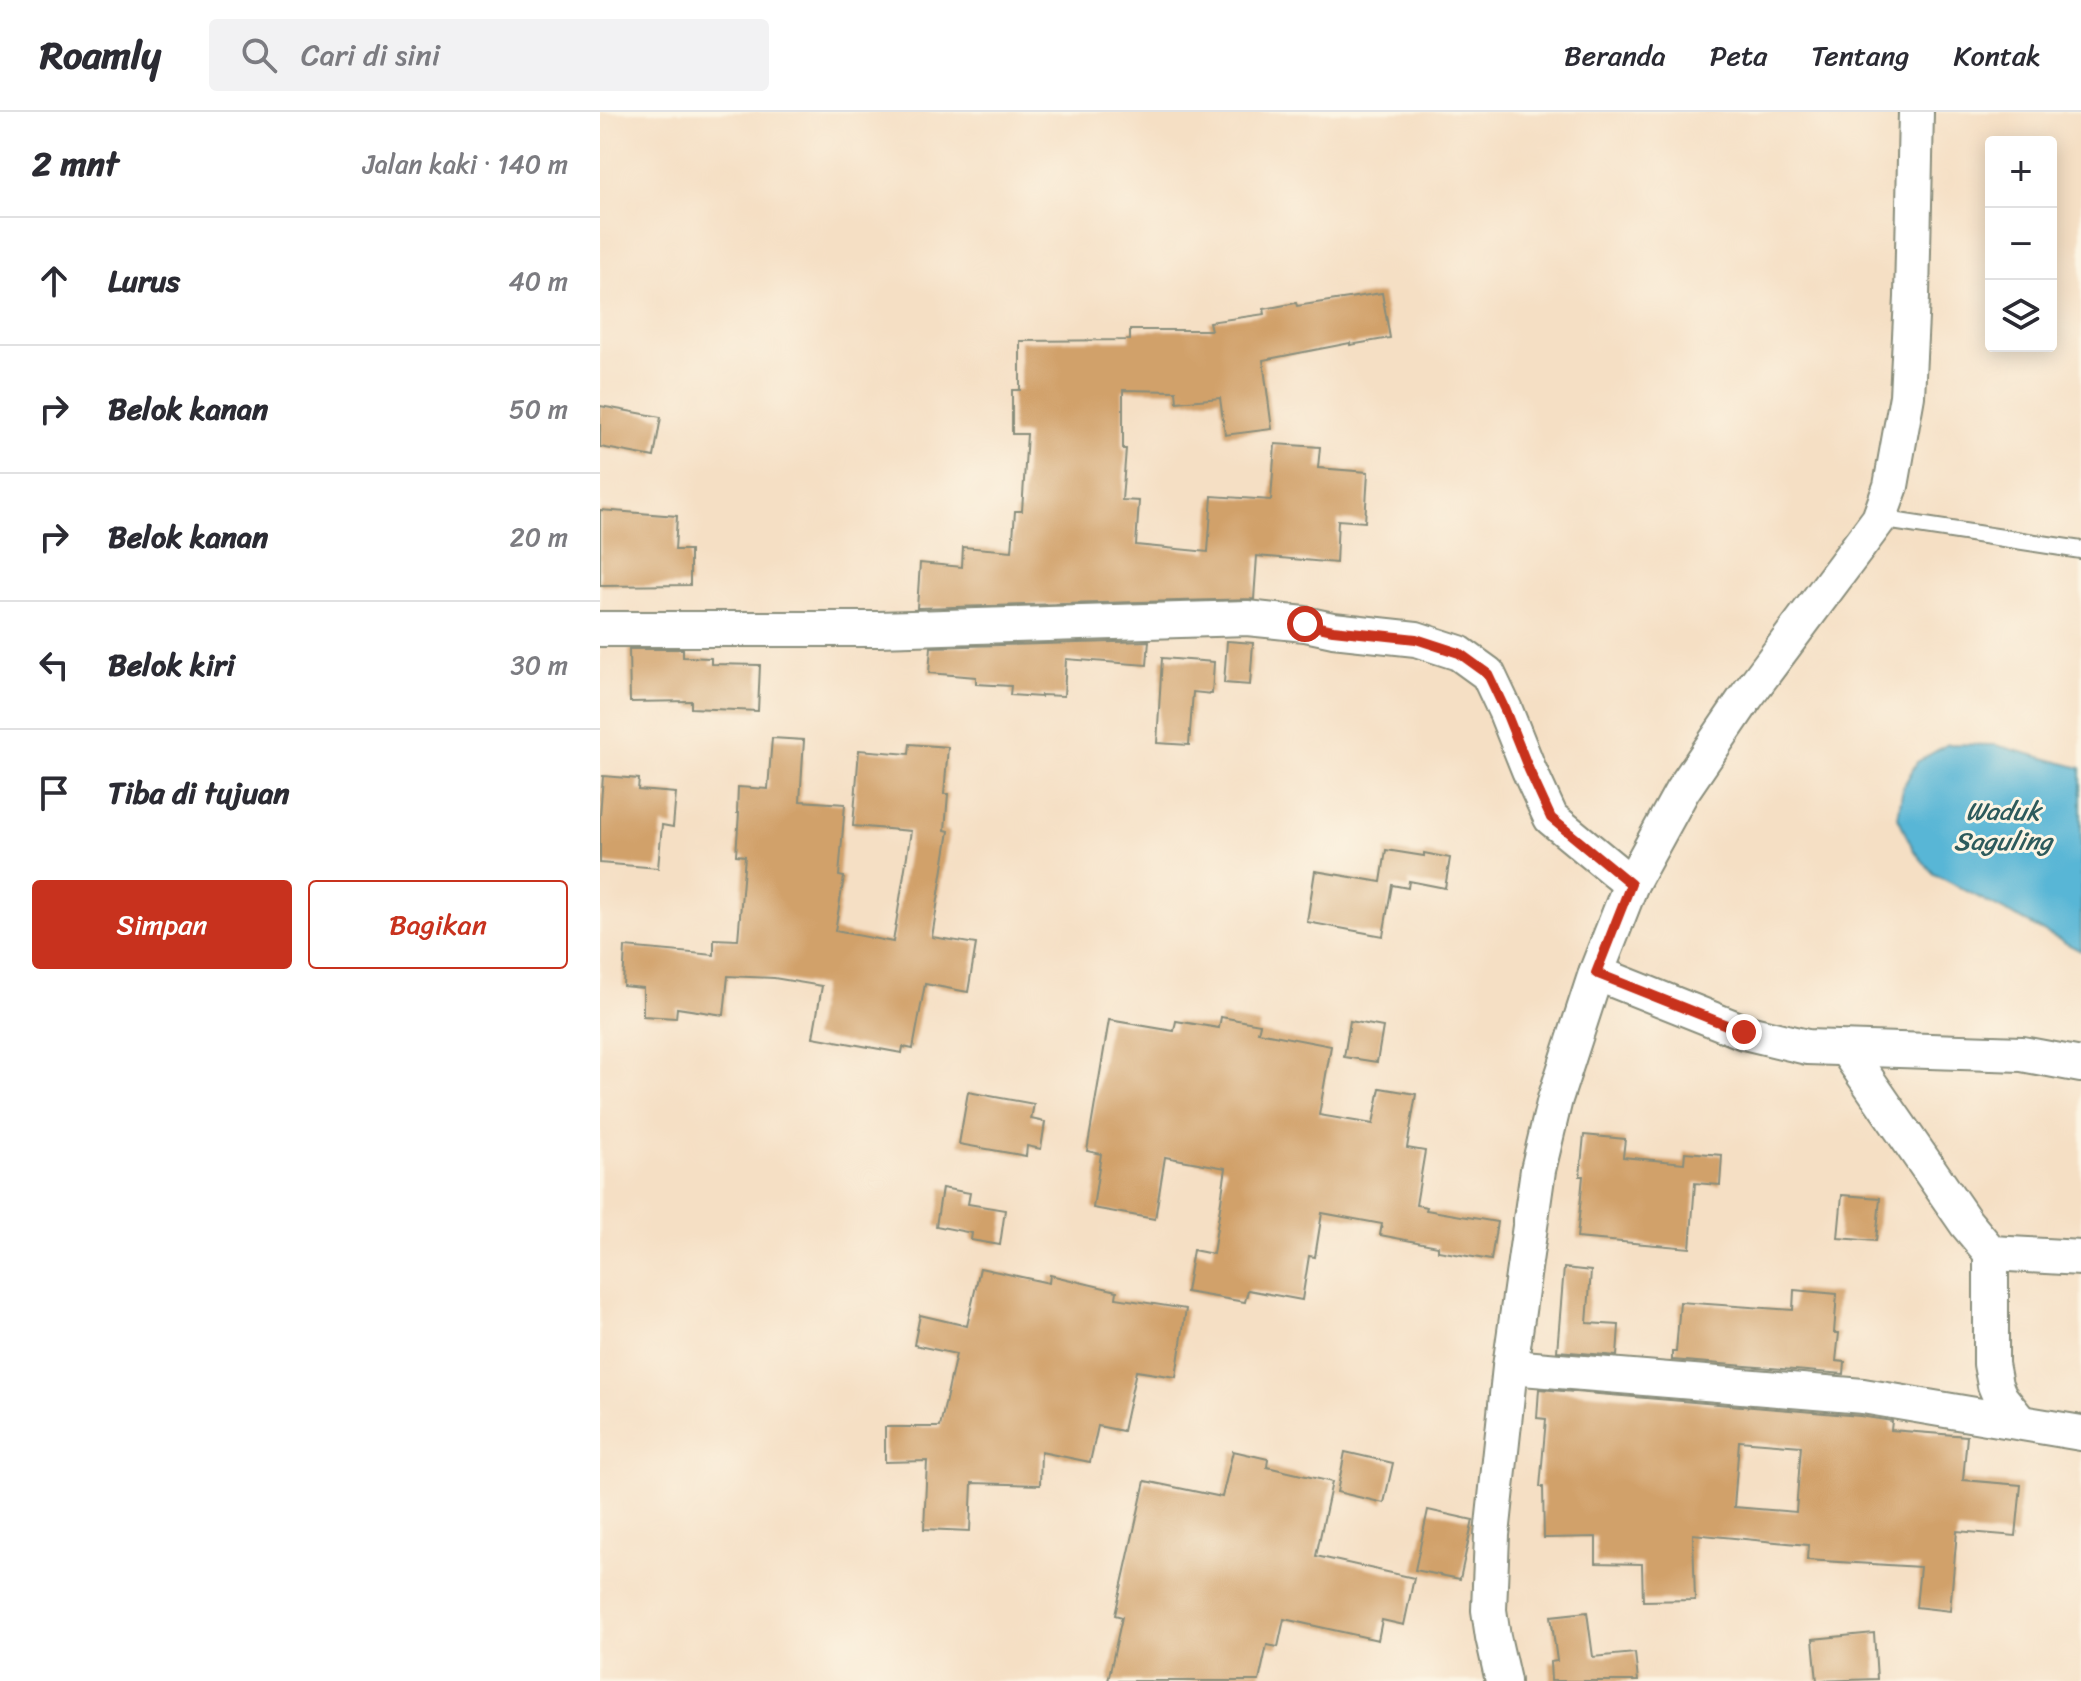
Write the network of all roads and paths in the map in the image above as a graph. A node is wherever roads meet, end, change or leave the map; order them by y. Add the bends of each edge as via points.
1 (1916, 112) edge
2 (1879, 519) junction
3 (2081, 550) edge
4 (600, 629) edge
5 (1631, 884) junction
6 (1596, 973) junction
7 (1846, 1049) junction
8 (2081, 1065) edge
9 (1991, 1253) junction
10 (2081, 1258) edge
11 (1510, 1367) junction
12 (2020, 1422) junction
13 (2081, 1433) edge
14 (1503, 1681) edge

1 - 2 street via 1907,396 1891,486
2 - 3 lane
2 - 5 street via 1724,727
4 - 5 street via 878,629 1247,618 1416,639 1459,653 1488,674 1551,818
5 - 6 street
6 - 7 street via 1744,1032 1807,1047
6 - 11 street via 1545,1137
7 - 8 street via 2022,1054
7 - 9 street
9 - 10 street
9 - 12 street via 1991,1364 2000,1397
11 - 12 street via 1863,1396
11 - 14 street via 1489,1587
12 - 13 street

